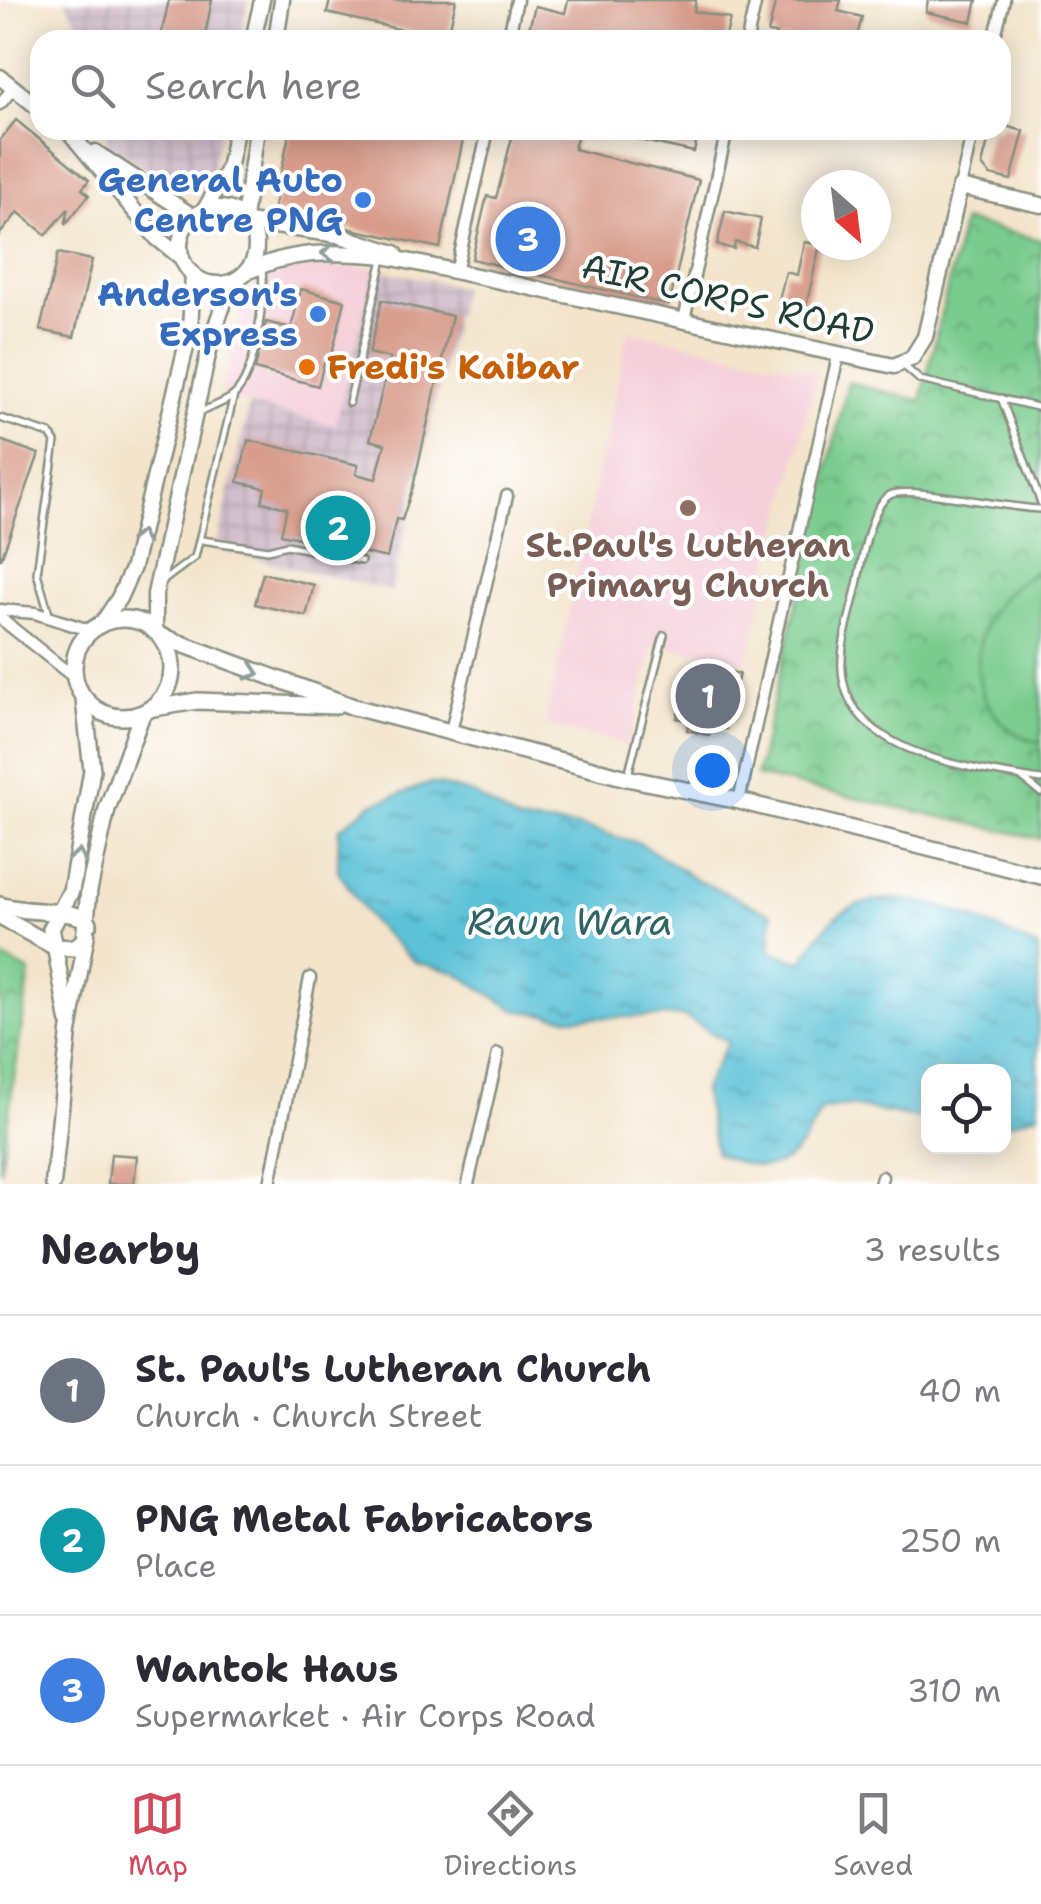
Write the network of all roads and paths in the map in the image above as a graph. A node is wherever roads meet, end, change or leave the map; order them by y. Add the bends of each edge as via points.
1 (262, 0) edge
2 (282, 0) edge
3 (517, 0) edge
4 (756, 0) edge
5 (1004, 0) edge
6 (256, 30) edge
7 (278, 30) edge
8 (510, 30) edge
9 (749, 30) edge
10 (996, 30) edge
11 (0, 77) edge
12 (14, 87) junction
13 (30, 100) edge
14 (0, 104) edge
15 (76, 140) edge
16 (80, 140) edge
17 (234, 140) edge
18 (257, 140) edge
19 (486, 140) edge
20 (725, 140) edge
21 (971, 140) edge
22 (960, 186) junction
23 (1041, 204) edge
24 (199, 214) junction
25 (246, 220) junction
26 (384, 256) junction
27 (182, 258) junction
28 (414, 260) junction
29 (262, 264) junction
30 (457, 268) junction
31 (193, 274) junction
32 (238, 277) junction
33 (684, 320) junction
34 (838, 356) junction
35 (902, 364) junction
36 (234, 395) junction
37 (1001, 398) junction
38 (349, 402) dead end
39 (1041, 408) edge
40 (195, 415) junction
41 (0, 418) edge
42 (507, 496) dead end
43 (1041, 506) edge
44 (200, 540) junction
45 (361, 560) dead end
46 (157, 585) junction
47 (0, 610) edge
48 (50, 617) junction
49 (0, 618) edge
50 (96, 628) junction
51 (159, 634) junction
52 (664, 635) dead end
53 (76, 680) junction
54 (83, 697) junction
55 (354, 707) junction
56 (148, 711) junction
57 (451, 731) junction
58 (1020, 776) junction
59 (628, 778) junction
60 (1041, 780) edge
61 (1041, 794) edge
62 (739, 800) junction
63 (1041, 876) edge
64 (0, 906) edge
65 (58, 912) junction
66 (0, 917) edge
67 (88, 928) junction
68 (55, 947) junction
69 (310, 978) dead end
70 (69, 1032) junction
71 (498, 1054) dead end
72 (53, 1184) edge
73 (270, 1184) edge
74 (468, 1184) edge

1 - 6 main road
2 - 7 main road
3 - 8 street
4 - 9 street
5 - 10 street
11 - 12 main road
12 - 13 main road
12 - 14 street
15 - 27 main road via 157,238
16 - 24 main road via 136,182
17 - 24 main road via 228,169
18 - 25 main road
19 - 30 street
20 - 33 street
21 - 22 street
22 - 23 main road
22 - 35 main road, AIR CORPS ROAD via 925,338
24 - 25 main road via 228,209
24 - 27 main road via 184,229
25 - 28 main road, AIR CORPS ROAD via 357,239
25 - 32 main road via 256,244
26 - 28 main road, AIR CORPS ROAD
26 -> 29 main road, AIR CORPS ROAD via 306,254
26 - 38 lane
27 - 31 main road
28 - 30 main road, AIR CORPS ROAD
29 - 32 main road, AIR CORPS ROAD
29 - 36 lane via 265,298
30 - 33 main road, AIR CORPS ROAD
31 - 32 main road via 211,284
50 -> 31 main road via 133,567 190,330
32 - 40 main road via 212,337
33 - 34 main road, AIR CORPS ROAD
34 - 35 main road, AIR CORPS ROAD
34 - 62 street
35 - 37 lane via 920,380
36 - 40 lane
36 - 44 lane
37 - 39 lane
37 - 43 lane
40 - 46 main road
41 - 48 lane via 56,442 37,573
42 - 57 street
43 - 58 lane via 1013,509 892,493 866,538 841,669 849,700 890,742
44 - 45 lane via 268,550 287,545
44 - 46 lane via 196,557
46 - 51 main road
47 - 48 street
48 - 50 street
49 - 53 street
50 - 51 main road via 126,619
50 - 53 main road via 77,652
51 -> 55 main road
51 - 56 main road via 173,666 171,682
52 - 59 lane
53 - 54 main road
54 - 56 main road via 110,716
65 -> 54 main road via 71,892 92,770
55 - 56 main road via 197,701
55 - 57 main road
56 - 67 main road via 107,809 88,890
57 - 59 main road
58 - 60 lane
58 - 61 lane
59 - 62 main road
62 - 63 main road
64 - 65 main road
65 - 67 main road via 76,912
65 - 68 main road via 51,929
66 - 68 main road
67 - 68 main road via 74,948
67 - 70 main road
68 - 70 main road
69 - 73 street
70 - 72 main road
71 - 74 street

